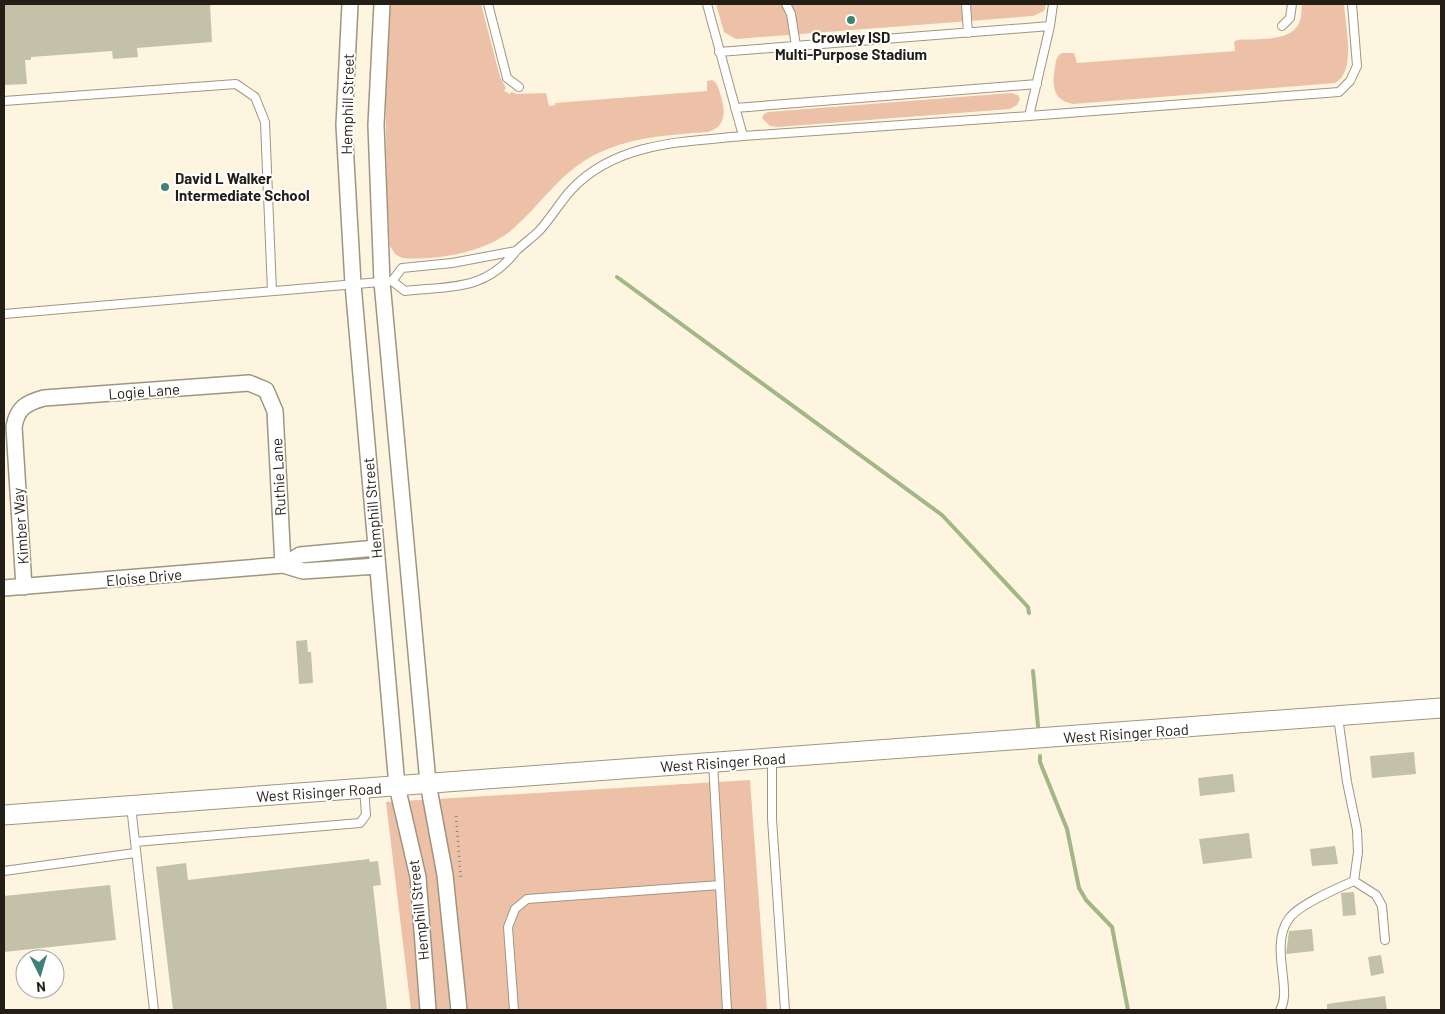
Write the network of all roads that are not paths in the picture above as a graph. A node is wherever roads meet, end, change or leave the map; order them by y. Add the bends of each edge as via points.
1 (350, 4) edge
2 (382, 4) edge
3 (488, 4) edge
4 (707, 4) edge
5 (786, 4) edge
6 (966, 4) edge
7 (1053, 4) edge
8 (1292, 4) edge
9 (1352, 4) edge
10 (1050, 26) junction
11 (1282, 26) dead end
12 (968, 33) junction
13 (796, 46) junction
14 (719, 52) junction
15 (1037, 84) junction
16 (518, 87) dead end
17 (4, 101) edge
18 (735, 108) junction
19 (1029, 116) junction
20 (743, 136) junction
21 (516, 251) junction
22 (387, 281) junction
23 (353, 284) junction
24 (272, 291) junction
25 (4, 314) edge
26 (266, 390) joint
27 (22, 407) joint
28 (376, 548) junction
29 (283, 565) junction
30 (377, 566) junction
31 (24, 587) junction
32 (4, 588) edge
33 (1441, 708) edge
34 (1338, 717) junction
35 (772, 758) junction
36 (713, 762) junction
37 (428, 783) junction
38 (397, 786) junction
39 (364, 788) junction
40 (131, 806) junction
41 (4, 815) edge
42 (134, 842) junction
43 (136, 853) junction
44 (4, 871) edge
45 (1354, 881) junction
46 (720, 885) junction
47 (1385, 940) dead end
48 (154, 1010) edge
49 (428, 1010) edge
50 (459, 1010) edge
51 (514, 1010) edge
52 (727, 1010) edge
53 (785, 1010) edge
54 (1280, 1010) edge

1 - 23 street, Hemphill Street via 344,125
2 - 22 street, Hemphill Street via 376,125
3 - 16 lane via 507,78
4 - 14 lane
5 - 13 lane via 791,14
6 - 12 lane
7 - 10 lane
8 - 11 lane via 1290,18
9 - 19 lane via 1357,66 1350,81 1338,92
10 - 12 lane
10 - 15 lane
12 - 13 lane
13 - 14 lane
14 - 18 lane
15 - 18 lane
15 - 19 lane
17 - 24 lane via 236,84 255,97 266,122
18 - 20 lane
19 - 20 lane
20 - 21 lane via 663,144 631,151 600,166 572,189 538,232
21 - 22 lane via 402,268
21 - 22 lane via 504,267 480,281 404,291
22 - 23 lane
22 - 37 street, Hemphill Street
23 - 24 lane
23 - 28 street, Hemphill Street
24 - 25 lane
26 - 27 street, Logie Lane via 249,383 44,398
26 - 29 street, Ruthie Lane via 275,411
27 - 31 street, Kimber Way via 16,415 14,427
28 - 29 street, Eloise Drive via 300,555
28 - 30 street, Hemphill Street
29 - 30 street, Eloise Drive via 304,571
29 - 31 street, Eloise Drive
30 - 38 street, Hemphill Street
31 - 32 street, Eloise Drive
33 - 34 street, West Risinger Road
34 - 35 street, West Risinger Road
34 - 45 lane via 1346,782 1357,830
35 - 36 street, West Risinger Road
35 - 53 lane via 772,819
36 - 37 street, West Risinger Road
36 - 46 lane
37 - 38 street, West Risinger Road
37 - 50 street, Hemphill Street via 445,875
38 - 39 street, West Risinger Road
38 - 49 street, Hemphill Street via 418,877
39 - 40 street, West Risinger Road
39 - 42 lane via 366,815 360,823
40 - 41 street, West Risinger Road
40 - 42 lane
42 - 43 lane
43 - 44 lane
43 - 48 lane
45 - 47 lane via 1376,895 1382,906
45 - 54 lane via 1318,897 1288,919 1282,936 1285,993
46 - 51 lane via 527,898 515,909 508,928
46 - 52 lane

